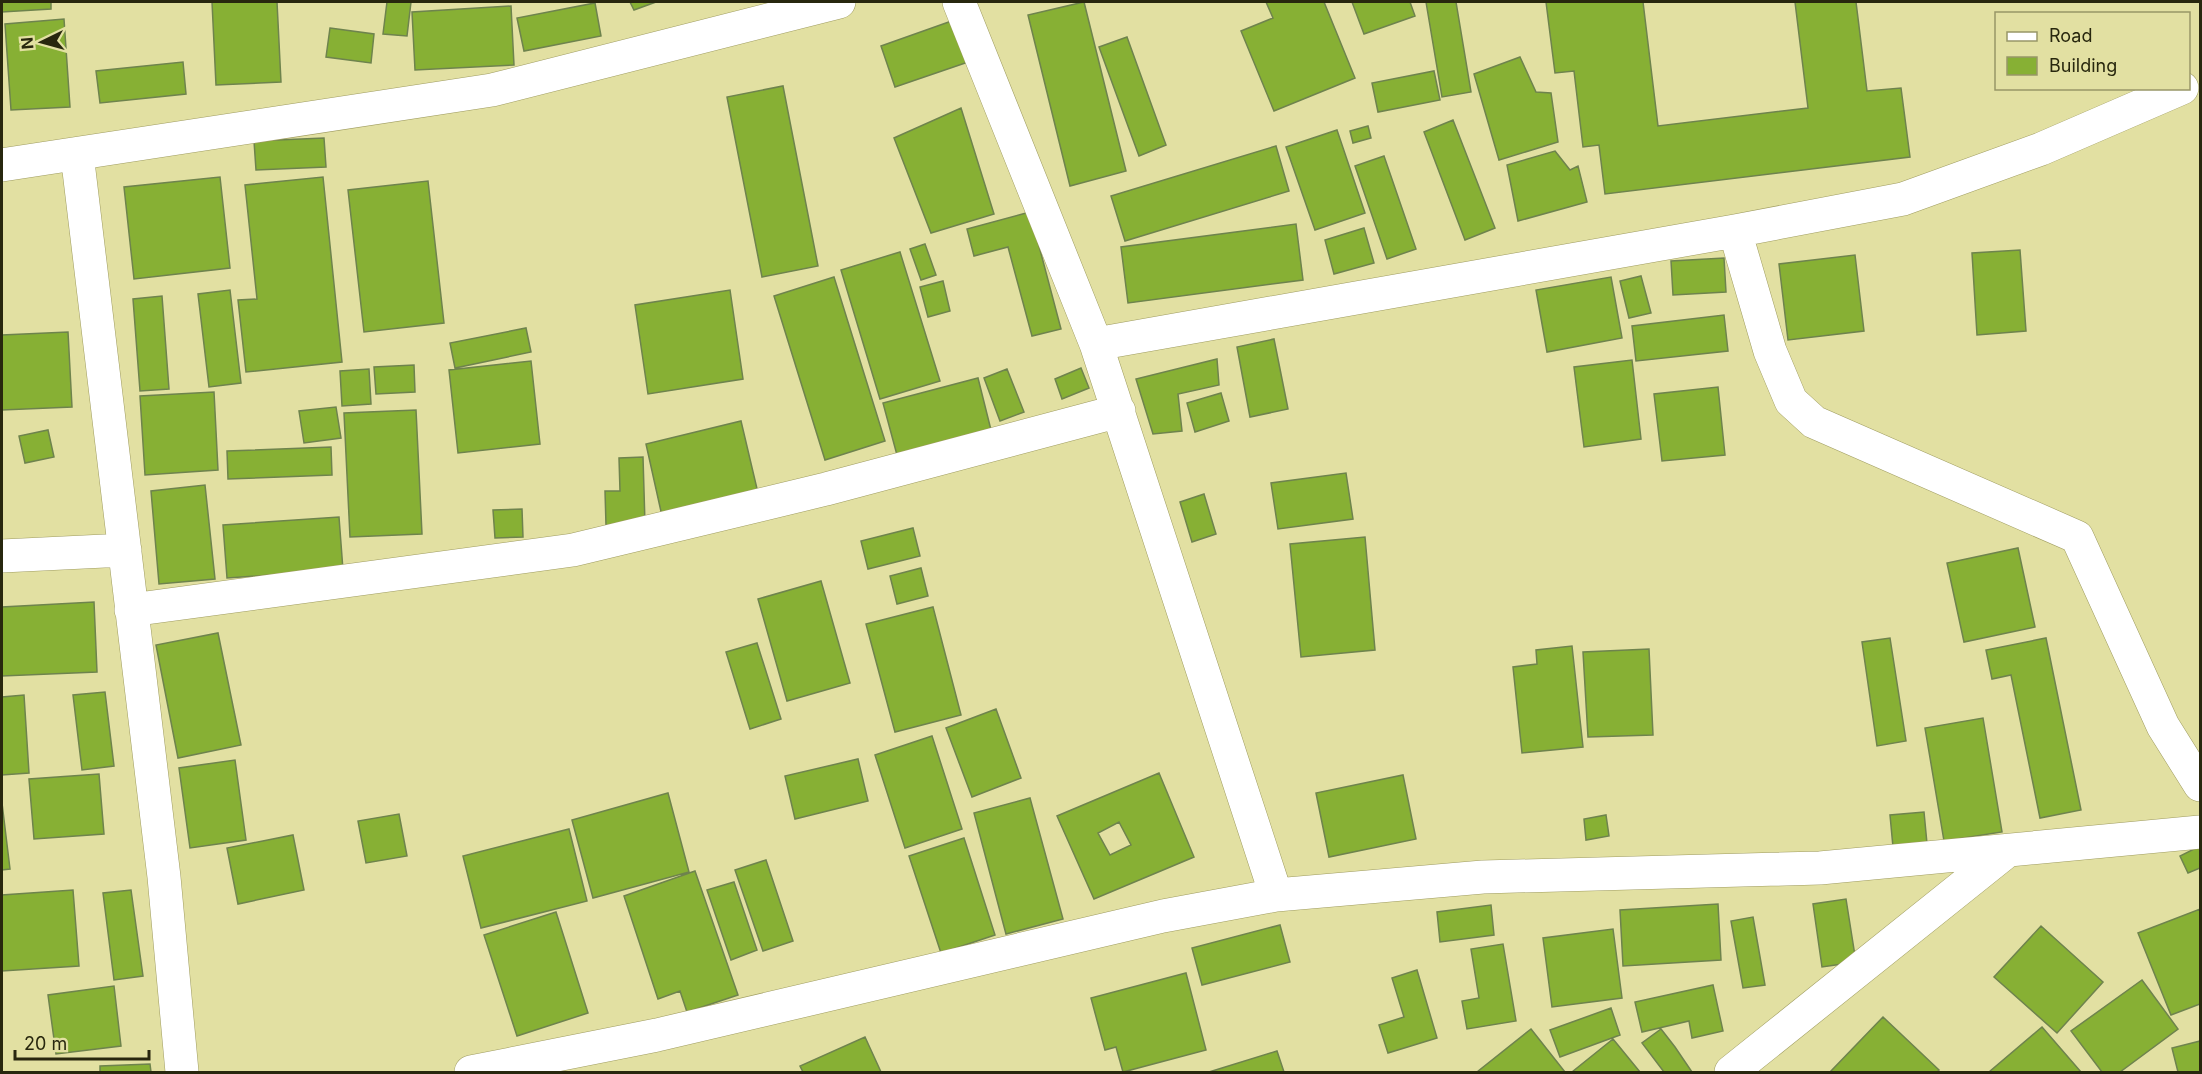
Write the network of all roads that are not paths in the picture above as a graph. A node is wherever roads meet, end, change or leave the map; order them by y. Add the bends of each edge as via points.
1 (839, 2) edge
2 (959, 2) edge
3 (2177, 90) edge
4 (77, 154) junction
5 (2, 165) edge
6 (1735, 231) junction
7 (1096, 345) junction
8 (1119, 411) junction
9 (125, 550) junction
10 (2, 556) edge
11 (131, 609) junction
12 (2200, 785) edge
13 (2200, 832) edge
14 (2007, 851) junction
15 (1276, 895) junction
16 (182, 1072) edge
17 (471, 1072) edge
18 (1731, 1072) edge

1 - 4 street via 492,90
2 - 7 street
3 - 6 street via 2041,149 1903,199
4 - 5 street
4 - 9 street
6 - 7 street
6 - 12 street via 1770,351 1791,401 1814,422 2077,537 2163,726
7 - 8 street
8 - 11 street via 826,489 573,550
8 - 15 street
9 - 10 street
9 - 11 street
11 - 16 street via 164,877
13 - 14 street
14 - 15 street via 1820,868 1483,877
14 - 18 street
15 - 17 street via 1163,916 657,1035

